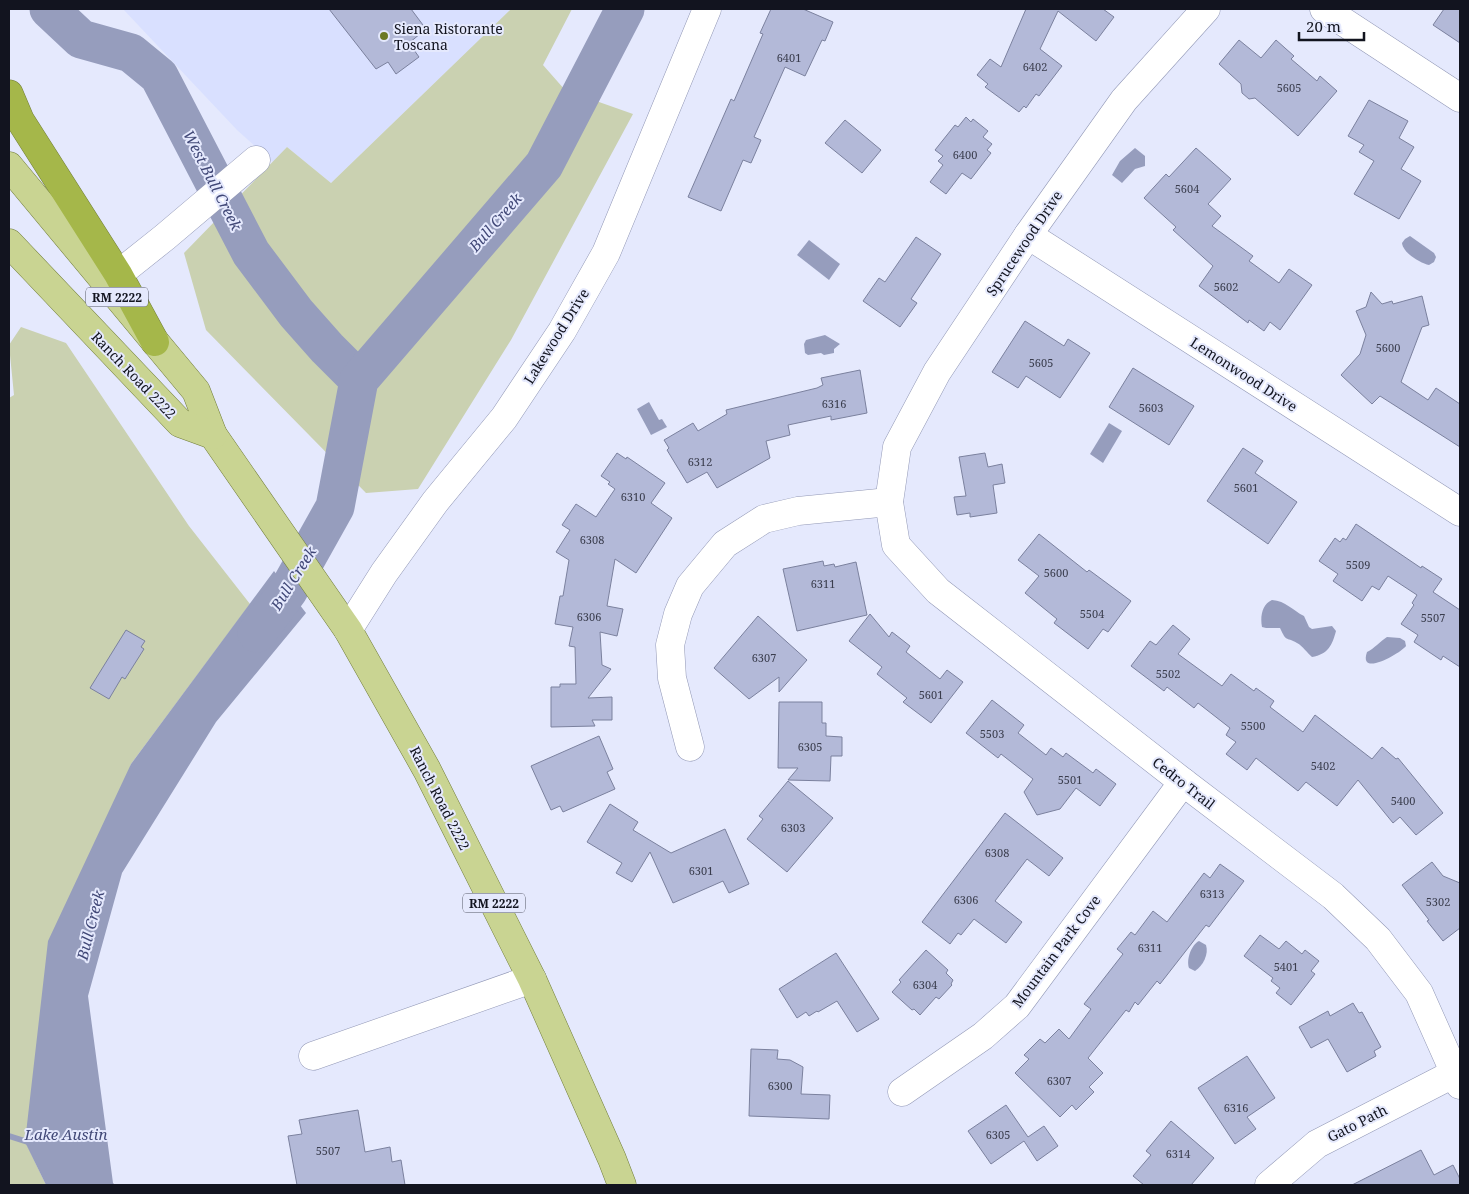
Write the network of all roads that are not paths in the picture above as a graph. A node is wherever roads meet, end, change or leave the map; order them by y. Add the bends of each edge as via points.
1 (708, 9) edge
2 (1206, 9) edge
3 (1324, 9) edge
4 (9, 94) edge
5 (1460, 98) edge
6 (256, 160) dead end
7 (9, 166) edge
8 (1028, 234) junction
9 (9, 243) edge
10 (112, 279) junction
11 (155, 342) joint
12 (212, 435) junction
13 (888, 502) junction
14 (1460, 512) edge
15 (348, 630) junction
16 (690, 747) dead end
17 (1183, 782) junction
18 (532, 979) junction
19 (313, 1056) dead end
20 (1458, 1079) edge
21 (902, 1092) dead end
22 (622, 1185) edge
23 (1269, 1185) edge

1 - 15 street, Lakewood Drive via 606,253 562,331 504,418 435,502 384,573
2 - 8 street, Sprucewood Drive via 1124,100
3 - 5 street
4 - 10 highway via 20,120
6 - 10 street
7 - 10 main road, RM 2222
8 - 13 street, Sprucewood Drive via 937,372 897,447
8 - 14 street, Lemonwood Drive
9 - 12 main road, Ranch Road 2222 / RM 2222 via 180,422
10 - 11 highway
11 - 12 main road, Ranch Road 2222 / RM 2222 via 196,390
12 - 15 main road, Ranch Road 2222 / RM 2222
13 - 16 street via 798,511 764,520 725,544 690,586 670,645 672,678
13 - 17 street, Cedro Trail via 896,545 938,591
15 - 18 main road, Ranch Road 2222 / RM 2222 via 427,770
17 - 20 street, Cedro Trail via 1333,896 1378,939 1419,993
17 - 21 street, Mountain Park Cove via 1017,1006 983,1036
18 - 19 street
18 - 22 main road, Ranch Road 2222 / RM 2222
20 - 23 street, Gato Path via 1317,1144

